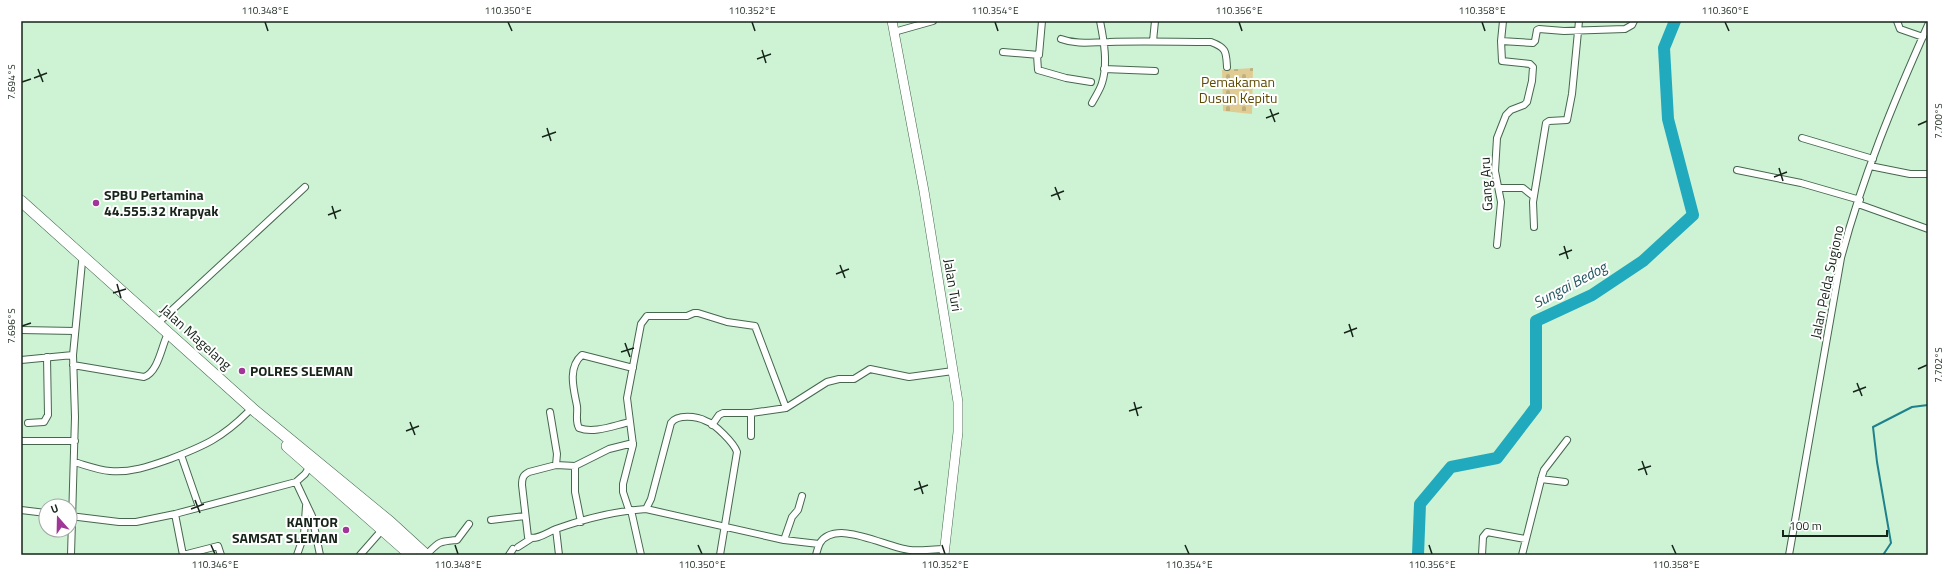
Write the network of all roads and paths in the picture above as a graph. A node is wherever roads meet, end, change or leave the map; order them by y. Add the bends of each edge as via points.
1 (892, 21) edge
2 (933, 21) edge
3 (1042, 21) edge
4 (1100, 21) edge
5 (1155, 21) edge
6 (1503, 21) edge
7 (1579, 21) edge
8 (1634, 21) edge
9 (1897, 21) edge
10 (1928, 25) edge
11 (1579, 31) junction
12 (894, 32) junction
13 (1923, 37) junction
14 (1061, 39) dead end
15 (1501, 41) junction
16 (1104, 42) junction
17 (1153, 42) junction
18 (1003, 52) dead end
19 (1037, 55) junction
20 (1228, 67) dead end
21 (1104, 69) junction
22 (1155, 71) dead end
23 (1090, 82) dead end
24 (1092, 103) dead end
25 (1802, 138) dead end
26 (1873, 159) junction
27 (1870, 166) junction
28 (1737, 170) dead end
29 (1928, 174) edge
30 (305, 187) dead end
31 (1499, 188) junction
32 (1534, 196) junction
33 (21, 201) edge
34 (1859, 202) junction
35 (26, 210) edge
36 (1534, 227) dead end
37 (1928, 229) edge
38 (1497, 244) dead end
39 (82, 262) junction
40 (158, 324) junction
41 (21, 330) edge
42 (75, 331) junction
43 (166, 338) junction
44 (73, 355) junction
45 (47, 357) junction
46 (21, 360) edge
47 (73, 365) junction
48 (633, 368) junction
49 (953, 371) junction
50 (786, 408) junction
51 (248, 412) junction
52 (550, 412) dead end
53 (751, 413) junction
54 (630, 422) junction
55 (28, 423) dead end
56 (712, 424) junction
57 (751, 436) dead end
58 (1567, 440) dead end
59 (21, 441) edge
60 (75, 441) junction
61 (633, 444) junction
62 (181, 455) junction
63 (74, 462) junction
64 (556, 465) junction
65 (310, 466) junction
66 (574, 466) junction
67 (1541, 479) junction
68 (296, 482) junction
69 (1565, 482) dead end
70 (802, 496) dead end
71 (72, 498) edge
72 (306, 505) junction
73 (199, 507) junction
74 (646, 509) junction
75 (21, 510) edge
76 (630, 510) junction
77 (38, 512) edge
78 (175, 514) junction
79 (525, 516) junction
80 (78, 517) edge
81 (491, 520) dead end
82 (582, 522) junction
83 (469, 524) dead end
84 (725, 527) junction
85 (556, 529) junction
86 (382, 530) junction
87 (71, 538) edge
88 (532, 538) junction
89 (1525, 539) junction
90 (784, 540) junction
91 (819, 544) junction
92 (944, 552) edge
93 (71, 555) edge
94 (183, 555) edge
95 (221, 555) edge
96 (297, 555) edge
97 (320, 555) edge
98 (360, 555) edge
99 (411, 555) edge
100 (426, 555) edge
101 (509, 555) edge
102 (559, 555) edge
103 (641, 555) edge
104 (720, 555) edge
105 (816, 555) edge
106 (1482, 555) edge
107 (1522, 555) edge
108 (1789, 555) edge

1 - 12 main road, Jalan Turi
2 - 12 street
3 - 19 street
4 - 16 street
5 - 17 street
6 - 15 street
7 - 11 street
8 - 11 street via 1625,29
9 - 13 street via 1900,30
10 - 13 street, Jalan Pelda Sugiono
11 - 15 street via 1539,29 1533,43
11 - 32 street via 1567,120 1546,123
12 - 49 main road, Jalan Turi via 924,190
13 - 26 street, Jalan Pelda Sugiono
14 - 16 street via 1067,42
15 - 31 street, Gang Aru via 1502,61 1530,64 1533,67 1527,102 1506,115 1497,138 1495,171
16 - 17 street
16 - 21 street
17 - 20 street via 1211,42 1222,46
18 - 19 street
19 - 23 street via 1038,70
21 - 22 street
21 - 24 street via 1102,84
25 - 26 street
26 - 27 street, Jalan Pelda Sugiono
27 - 29 street via 1910,174
27 - 34 street, Jalan Pelda Sugiono
28 - 34 street via 1801,183
30 - 40 street
31 - 32 street via 1523,188
31 - 38 street, Gang Aru via 1501,202
32 - 36 street
33 - 35 highway, Jalan Magelang
34 - 37 street
34 - 108 street, Jalan Pelda Sugiono via 1841,258
35 - 39 highway, Jalan Magelang
35 - 40 highway, Jalan Magelang
39 - 42 street
39 - 43 highway, Jalan Magelang
40 - 100 highway, Jalan Magelang
41 - 42 street
42 - 44 street
43 - 47 street via 152,372 144,377
43 - 51 highway, Jalan Magelang
44 - 45 street
44 - 47 street
45 - 46 street
45 - 55 street via 47,418 41,422
47 - 60 street
48 - 50 street via 641,324 646,316 687,316 698,313 727,322 752,325 755,326
48 - 54 street via 627,398
48 - 54 street via 582,355 574,364 573,395 577,407 578,428 585,431
49 - 50 street via 909,377 867,369 854,379 827,382
49 - 92 main road, Jalan Turi via 958,402 958,432
50 - 53 street
51 - 62 street via 219,437 197,450
51 - 65 highway, Jalan Magelang
52 - 64 street via 557,454
53 - 56 street via 721,414
53 - 57 street
54 - 61 street
56 - 74 street via 702,419 679,417 670,423 652,499
56 - 84 street via 737,452
58 - 67 street via 1544,470
59 - 60 street
60 - 63 street
61 - 66 street via 609,449
61 - 76 street via 622,484
62 - 63 street via 139,470 110,471
62 - 73 street
63 - 71 street
64 - 66 street
64 - 79 street via 529,472 522,478
65 - 68 street
65 - 86 highway, Jalan Magelang
66 - 82 street via 575,492
67 - 69 street
67 - 89 street
68 - 72 street
68 - 73 street
70 - 90 street
72 - 96 street via 304,535
72 - 97 street via 312,516
73 - 78 street
74 - 76 street
74 - 84 street
75 - 77 street
76 - 82 street
76 - 103 street
78 - 80 street via 126,523
78 - 94 street
79 - 81 street
79 - 88 street via 527,534
82 - 85 street
83 - 100 street via 457,540 443,540
84 - 90 street
84 - 104 street
85 - 88 street
85 - 102 street
86 - 98 street
86 - 99 highway, Jalan Magelang
87 - 93 street
88 - 101 street
89 - 106 street via 1487,532 1483,536
89 - 107 street
90 - 91 street
91 - 92 street via 837,533 850,533 911,550
91 - 105 street
94 - 95 street via 218,546

